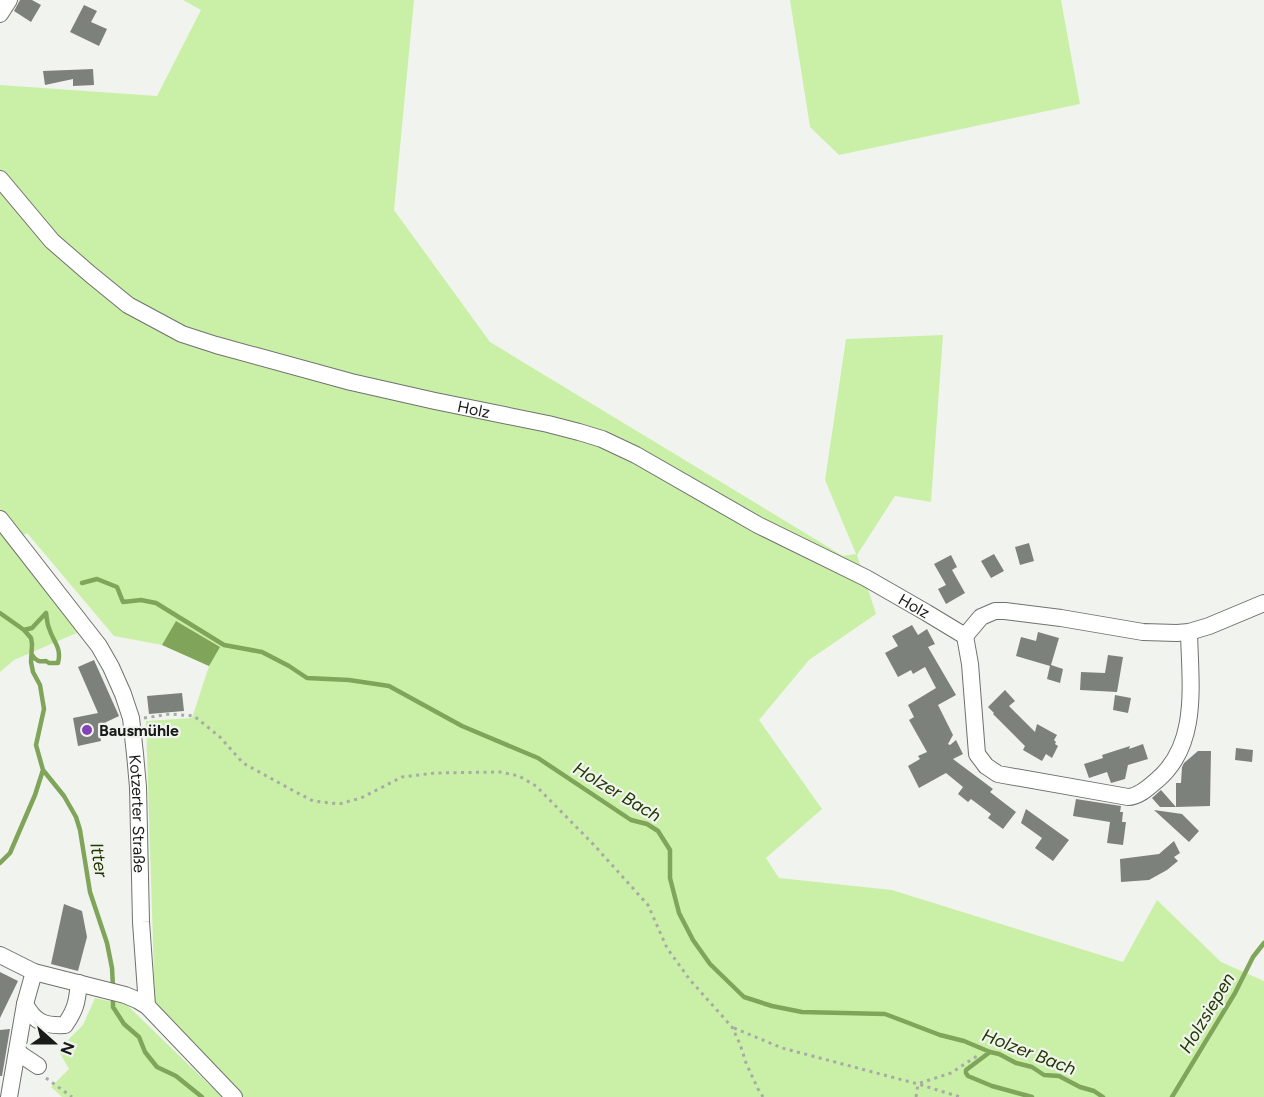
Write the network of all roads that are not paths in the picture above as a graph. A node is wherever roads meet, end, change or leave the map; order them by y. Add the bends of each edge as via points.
1 (9, 0) edge
2 (0, 14) edge
3 (0, 179) edge
4 (0, 519) edge
5 (1264, 603) edge
6 (1189, 632) junction
7 (964, 636) junction
8 (0, 955) edge
9 (34, 972) junction
10 (80, 983) junction
11 (25, 1004) junction
12 (147, 1006) junction
13 (17, 1052) junction
14 (38, 1066) road end
15 (9, 1097) edge
16 (234, 1097) edge

1 - 2 street
3 - 7 street, Holz via 52,241 90,274 128,305 182,334 351,382 602,439 758,525 866,578
4 - 12 street, Kotzerter Straße via 99,646 131,718 138,787
5 - 6 street
6 - 7 street via 1143,632 995,611 981,617
6 - 7 street via 1190,710 1184,741 1166,771 1134,797 998,774 986,766 977,754
8 - 9 street
9 - 10 street
9 - 11 street
10 - 11 street via 74,1012 65,1025 39,1022
10 - 12 street via 125,995
11 - 13 street
12 - 16 street
13 - 14 street
13 - 15 street

